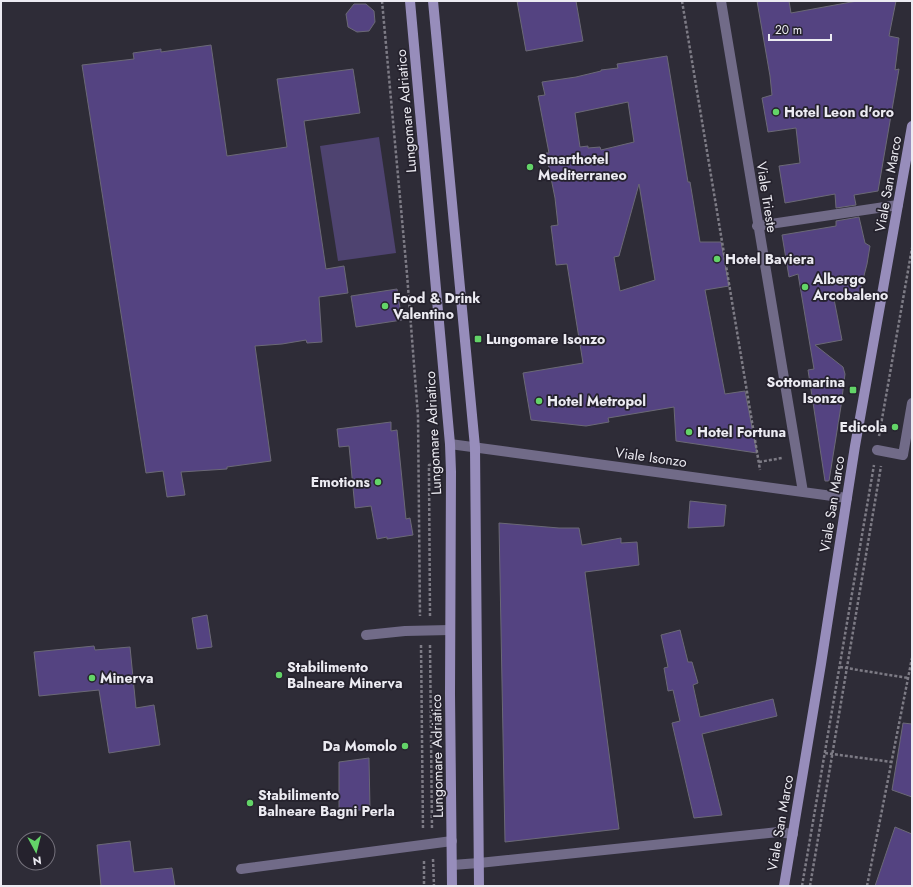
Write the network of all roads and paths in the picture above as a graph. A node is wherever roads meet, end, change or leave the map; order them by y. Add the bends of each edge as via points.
1 (382, 1) edge
2 (410, 1) edge
3 (433, 1) edge
4 (682, 1) edge
5 (721, 1) edge
6 (912, 126) edge
7 (898, 205) junction
8 (757, 226) junction
9 (912, 248) edge
10 (912, 403) edge
11 (450, 444) junction
12 (475, 447) junction
13 (880, 450) junction
14 (788, 457) dead end
15 (759, 462) junction
16 (439, 464) dead end
17 (760, 470) dead end
18 (803, 492) junction
19 (847, 498) junction
20 (425, 630) junction
21 (450, 630) junction
22 (366, 635) dead end
23 (912, 658) edge
24 (840, 667) junction
25 (848, 668) junction
26 (908, 678) junction
27 (825, 753) junction
28 (833, 754) junction
29 (892, 762) junction
30 (793, 834) junction
31 (452, 841) junction
32 (428, 844) junction
33 (479, 863) junction
34 (452, 865) junction
35 (241, 869) dead end
36 (424, 886) edge
37 (434, 886) edge
38 (452, 886) edge
39 (480, 886) edge
40 (784, 886) edge
41 (802, 886) edge
42 (810, 886) edge
43 (867, 886) edge

1 - 20 path via 418,416
2 - 11 street, Lungomare Adriatico
3 - 12 street
4 - 15 path
5 - 8 street, Viale Trieste
6 - 7 street, Viale San Marco
7 - 8 street
7 - 19 street, Viale San Marco
8 - 18 street, Viale Trieste
9 - 13 path
10 - 13 street via 903,455
11 - 12 street, Viale Isonzo
11 - 21 street, Lungomare Adriatico
12 - 18 street, Viale Isonzo
12 - 33 street
13 - 24 path
13 - 25 path
14 - 15 path
15 - 17 path
16 - 20 path via 429,464
18 - 19 street, Viale Isonzo
19 - 30 street, Viale San Marco
20 - 21 street
20 - 22 street
20 - 32 path
20 - 32 path
21 - 31 street, Lungomare Adriatico
23 - 26 path
24 - 25 path
24 - 27 path
25 - 26 path
25 - 28 path
26 - 29 path
27 - 28 path
27 - 41 path
28 - 29 path
28 - 42 path
29 - 43 path
30 - 33 street via 778,832
30 - 40 street, Viale San Marco
31 - 32 street
31 - 34 street, Lungomare Adriatico
32 - 35 street
32 - 36 path
32 - 37 path
33 - 34 street
33 - 39 street
34 - 38 street, Lungomare Adriatico

